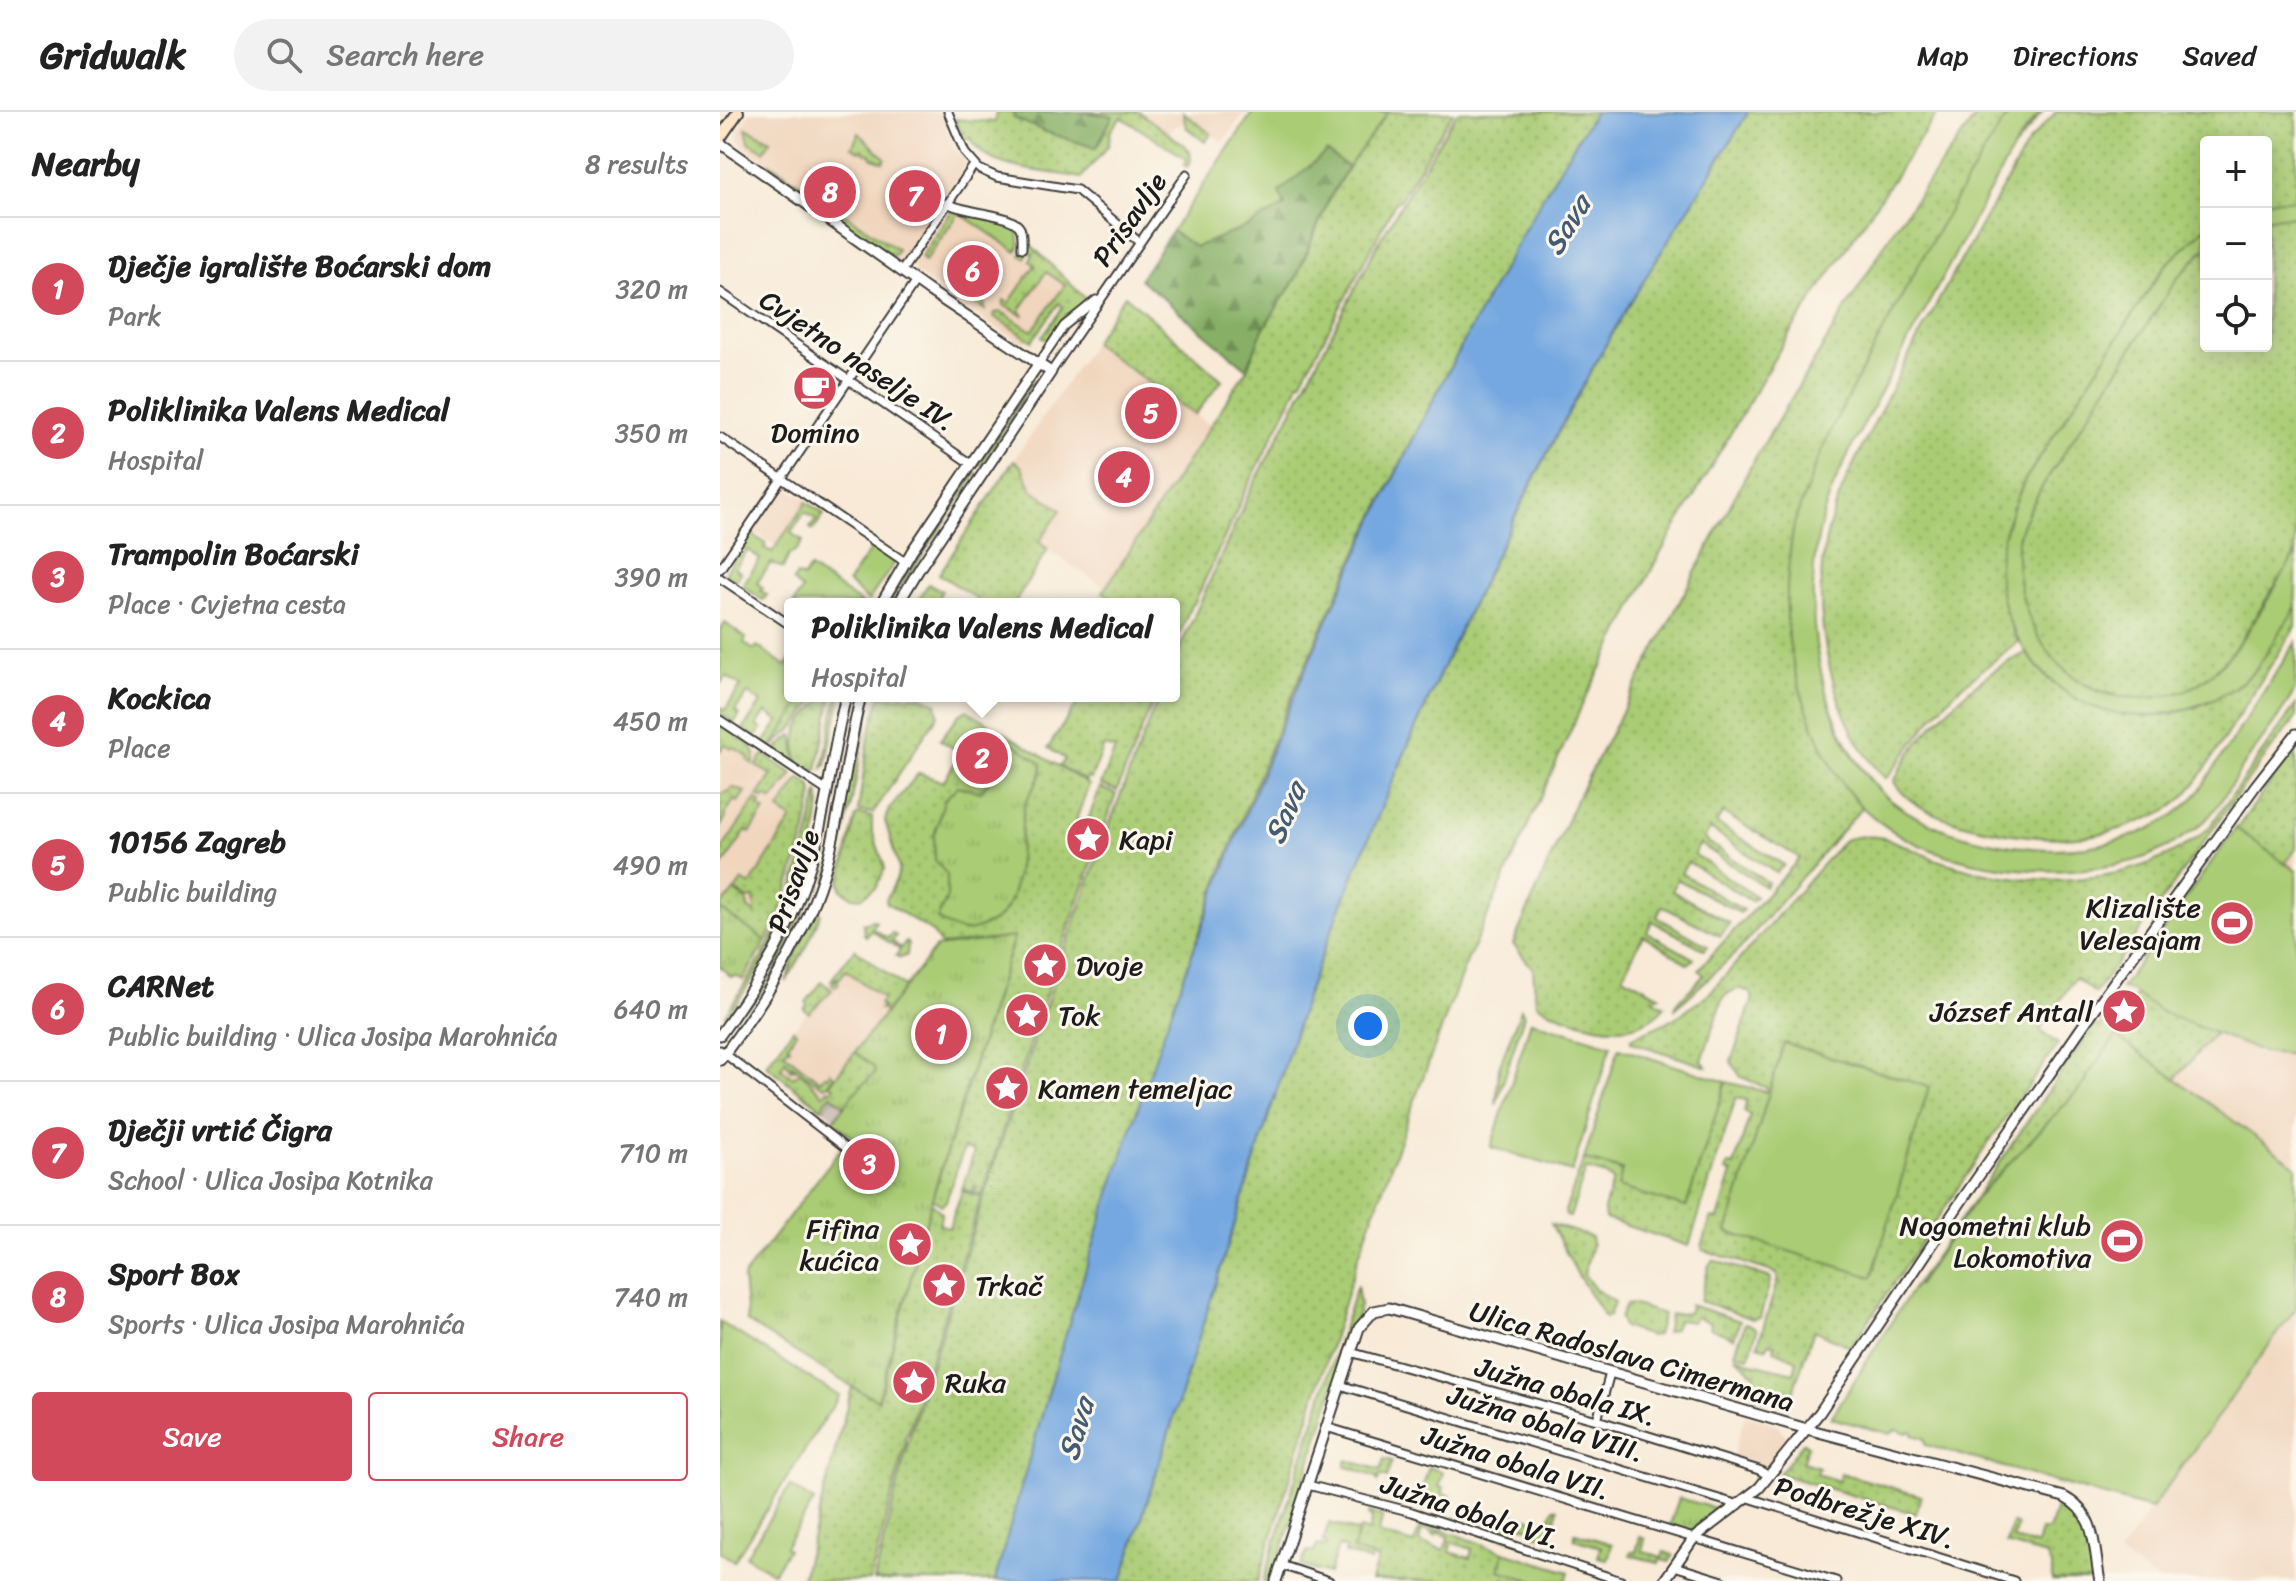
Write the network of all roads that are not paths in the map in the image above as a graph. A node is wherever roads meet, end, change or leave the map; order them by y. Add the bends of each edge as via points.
1 (738, 112) edge
2 (948, 112) edge
3 (720, 140) edge
4 (974, 165) junction
5 (1187, 174) dead end
6 (947, 203) junction
7 (1139, 242) junction
8 (1022, 248) dead end
9 (884, 259) junction
10 (903, 269) junction
11 (916, 281) junction
12 (1106, 290) junction
13 (720, 292) edge
14 (1039, 363) junction
15 (1051, 372) junction
16 (849, 380) junction
17 (720, 437) edge
18 (971, 464) junction
19 (782, 479) junction
20 (905, 562) junction
21 (720, 569) edge
22 (720, 578) edge
23 (884, 598) edge
24 (902, 598) edge
25 (784, 621) edge
26 (845, 702) edge
27 (860, 702) edge
28 (720, 720) edge
29 (2296, 734) edge
30 (827, 791) junction
31 (720, 1035) edge
32 (722, 1055) edge
33 (860, 1159) dead end
34 (1350, 1352) junction
35 (1610, 1373) junction
36 (1340, 1385) junction
37 (1597, 1420) junction
38 (1326, 1427) junction
39 (1807, 1429) junction
40 (1769, 1476) junction
41 (1308, 1485) junction
42 (1749, 1498) junction
43 (1739, 1505) junction
44 (1694, 1538) junction
45 (1281, 1565) junction
46 (1674, 1566) junction
47 (1276, 1581) edge
48 (1329, 1581) edge
49 (1621, 1581) edge
50 (1664, 1581) edge
51 (1723, 1581) edge
52 (1836, 1581) edge
53 (2014, 1581) edge
54 (2100, 1581) edge

1 - 3 main road
2 - 4 street
3 - 9 street
4 - 6 street
4 - 7 street via 997,177 1077,190
5 - 7 street, Prisavlje
6 - 8 street via 1014,222 1021,231
6 - 10 street
7 - 12 street, Prisavlje
9 - 10 street
9 - 11 street via 906,279
10 - 11 street
11 - 14 street
11 - 16 street
12 - 14 street, Prisavlje via 1069,320
12 - 15 street, Prisavlje
13 - 16 street, Cvjetno naselje IV.
14 - 15 street
14 - 18 street, Prisavlje
15 - 24 street, Prisavlje
16 - 18 street, Cvjetno naselje IV.
16 - 19 street
17 - 19 street
18 - 20 street, Prisavlje
19 - 20 street
19 - 21 street
20 - 23 street, Prisavlje
22 - 25 street
26 - 30 street, Prisavlje
27 - 32 street, Prisavlje via 834,833 810,912 782,970
28 - 30 street
29 - 39 street via 2079,1030
30 - 31 street, Prisavlje via 811,863 792,916 767,967
32 - 33 street
34 - 35 street, Ulica Radoslava Cimermana via 1363,1321 1374,1311 1389,1308
34 - 36 street, Ulica Radoslava Cimermana
34 - 37 street, Južna obala IX.
35 - 37 street
35 - 39 street, Ulica Radoslava Cimermana
36 - 38 street, Ulica Radoslava Cimermana
36 - 43 street, Južna obala VIII.
37 - 40 street, Južna obala IX.
38 - 41 street, Ulica Radoslava Cimermana
38 - 44 street, Južna obala VII.
39 - 40 street
39 - 54 street, Ulica Radoslava Cimermana via 2067,1499 2084,1513 2092,1529
40 - 42 street
41 - 45 street, Ulica Radoslava Cimermana
41 - 49 street, Južna obala VI. via 1412,1512
42 - 43 street
42 - 53 street, Podbrežje XIV.
43 - 44 street
44 - 46 street
44 - 52 street, Južna obala VII.
45 - 47 street, Ulica Radoslava Cimermana
45 - 48 street
46 - 50 street
46 - 51 street

